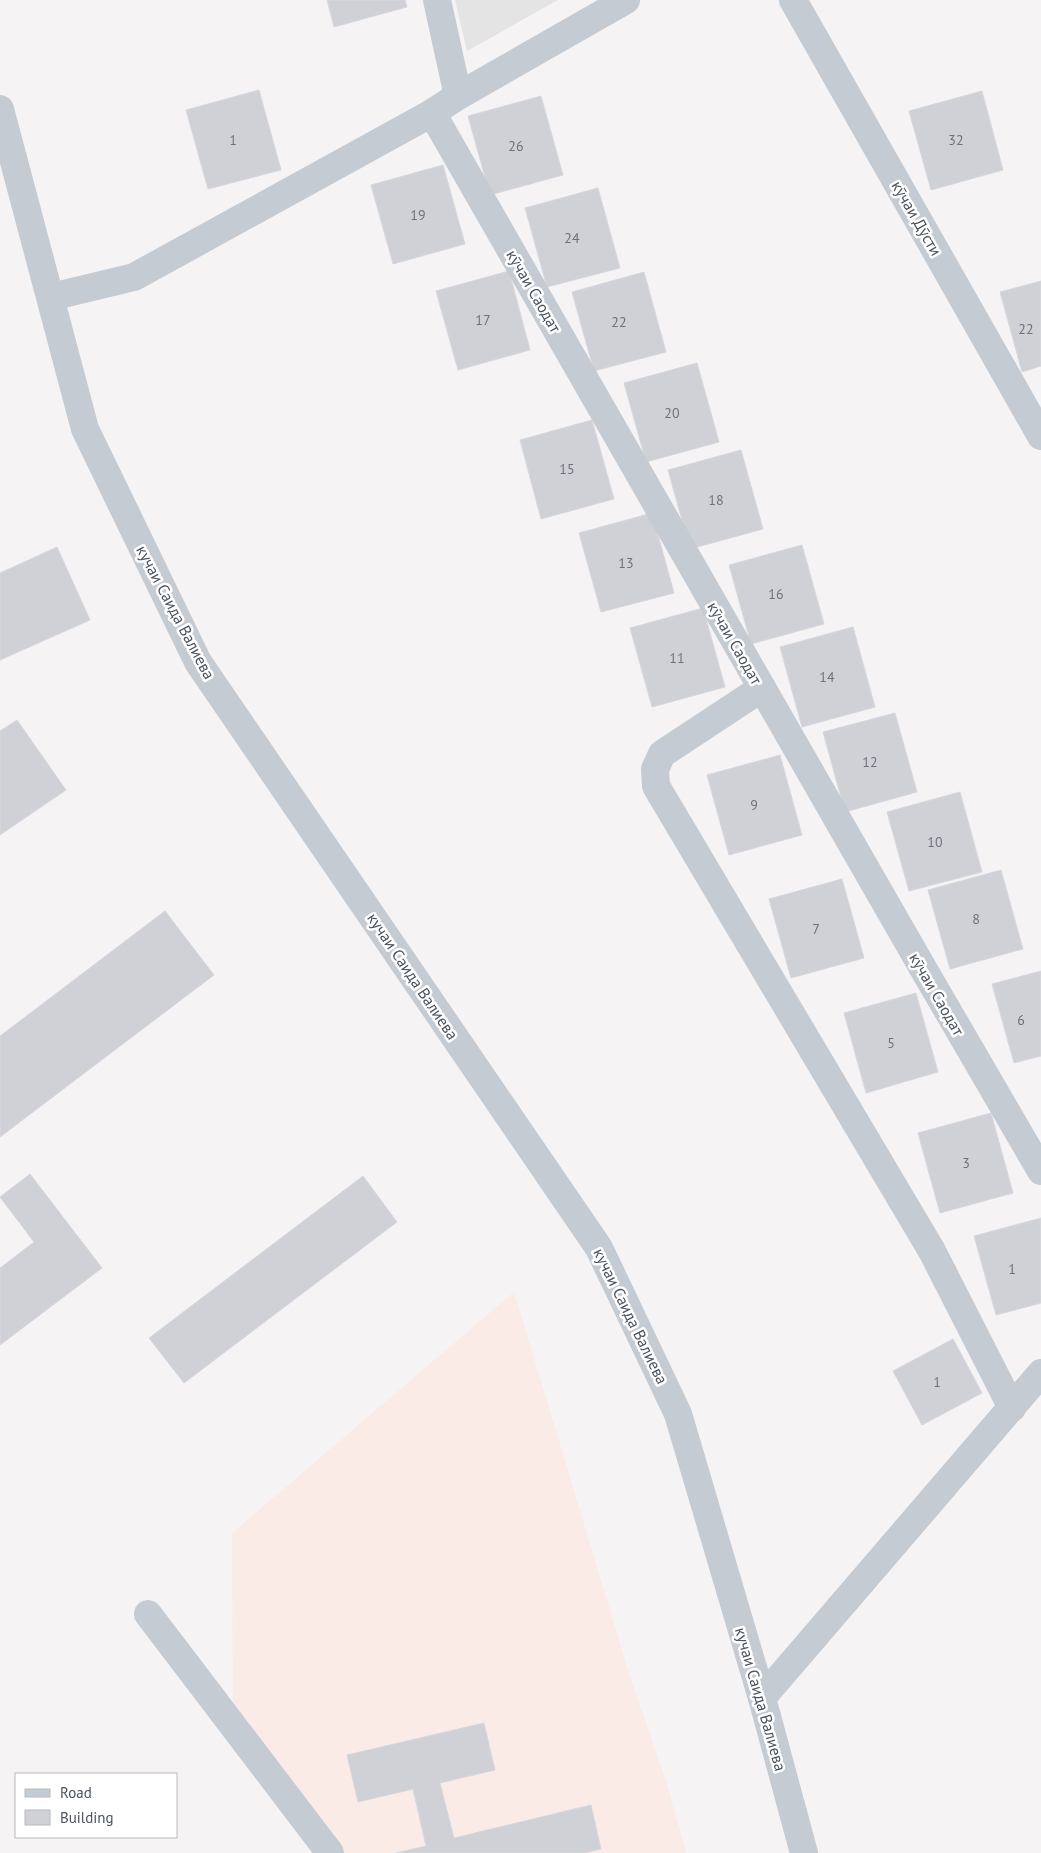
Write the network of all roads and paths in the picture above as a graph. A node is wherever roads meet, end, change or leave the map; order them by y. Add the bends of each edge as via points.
1 (437, 0) edge
2 (626, 0) edge
3 (793, 0) edge
4 (458, 96) junction
5 (0, 109) edge
6 (432, 113) junction
7 (51, 297) junction
8 (1041, 436) edge
9 (762, 688) junction
10 (1041, 1171) edge
11 (1041, 1373) edge
12 (1012, 1408) junction
13 (148, 1614) dead end
14 (762, 1698) junction
15 (330, 1853) edge
16 (804, 1853) edge

1 - 4 street
2 - 4 street
3 - 8 street, кӯчаи Дӯсти
4 - 6 street
5 - 7 street, кучаи Саида Валиева
6 - 7 street via 134,277
6 - 9 street, кӯчаи Саодат
7 - 14 street, кучаи Саида Валиева via 86,429 198,662 599,1248 678,1414
9 - 10 street, кӯчаи Саодат
9 - 12 street via 662,754 654,769 656,786 932,1251
11 - 12 street
12 - 14 street
13 - 15 street
14 - 16 street, кучаи Саида Валиева

